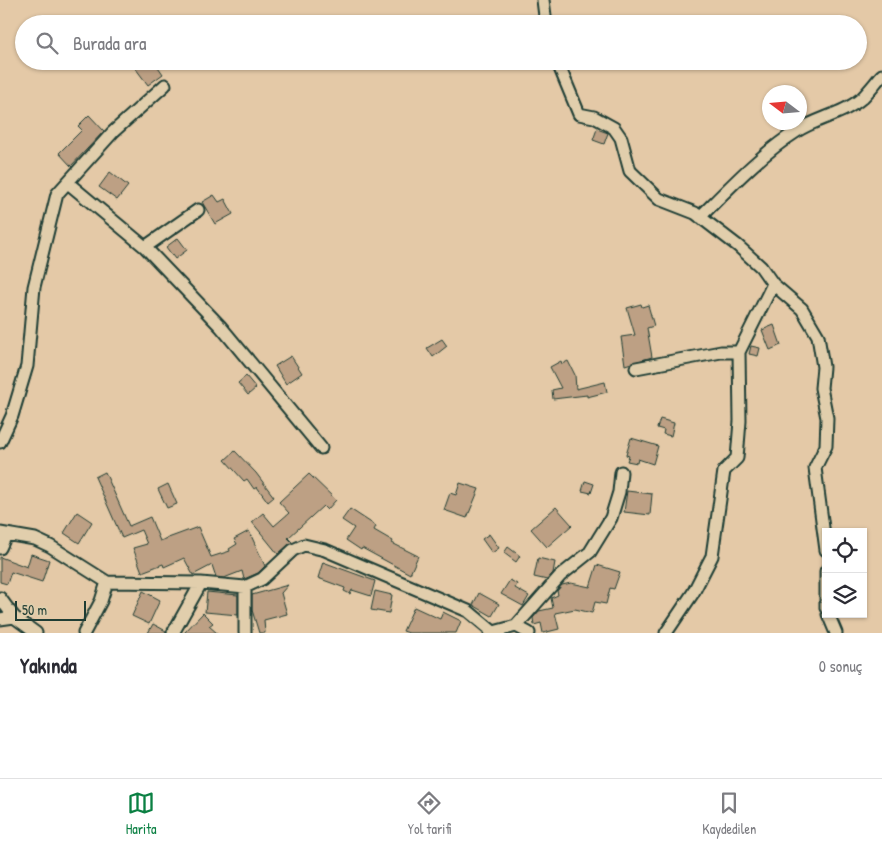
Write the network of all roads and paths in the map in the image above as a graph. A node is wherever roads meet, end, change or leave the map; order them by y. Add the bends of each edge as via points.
1 (543, 0) edge
2 (545, 15) edge
3 (561, 70) edge
4 (882, 75) edge
5 (165, 85) dead end
6 (68, 183) junction
7 (198, 210) dead end
8 (700, 218) junction
9 (145, 247) junction
10 (773, 284) junction
11 (739, 352) junction
12 (636, 368) dead end
13 (0, 442) edge
14 (321, 448) dead end
15 (621, 472) dead end
16 (823, 528) edge
17 (3, 534) edge
18 (0, 548) edge
19 (107, 582) junction
20 (201, 583) junction
21 (245, 587) junction
22 (0, 598) edge
23 (14, 617) junction
24 (830, 618) edge
25 (0, 619) edge
26 (516, 626) junction
27 (491, 632) edge
28 (36, 633) edge
29 (84, 633) edge
30 (173, 633) edge
31 (245, 633) edge
32 (529, 633) edge
33 (666, 633) edge
34 (836, 633) edge

1 - 2 street
3 - 8 street via 579,114 594,117 614,128 621,138 630,171 659,200
4 - 8 street via 861,99 798,130 771,151
5 - 6 street via 113,132
6 - 9 street
6 - 13 street via 56,194 34,287 27,366 12,416
7 - 9 street
8 - 10 street via 761,267
9 - 14 street via 221,327
10 - 11 street
10 - 16 street via 802,309 818,336 823,367 821,388 827,418 826,446 816,468
11 - 12 street via 721,352
11 - 33 street via 737,458 724,471 712,556
15 - 26 street via 611,518 590,552 560,576
17 - 18 street
17 - 19 street via 36,539
19 - 20 street
19 - 29 street via 102,601
20 - 21 street
20 - 30 street
21 - 27 street via 262,579 293,550 304,545 325,550 460,608
21 - 31 street
22 - 23 street
23 - 25 street
23 - 28 street
24 - 34 street
26 - 27 street
26 - 32 street

